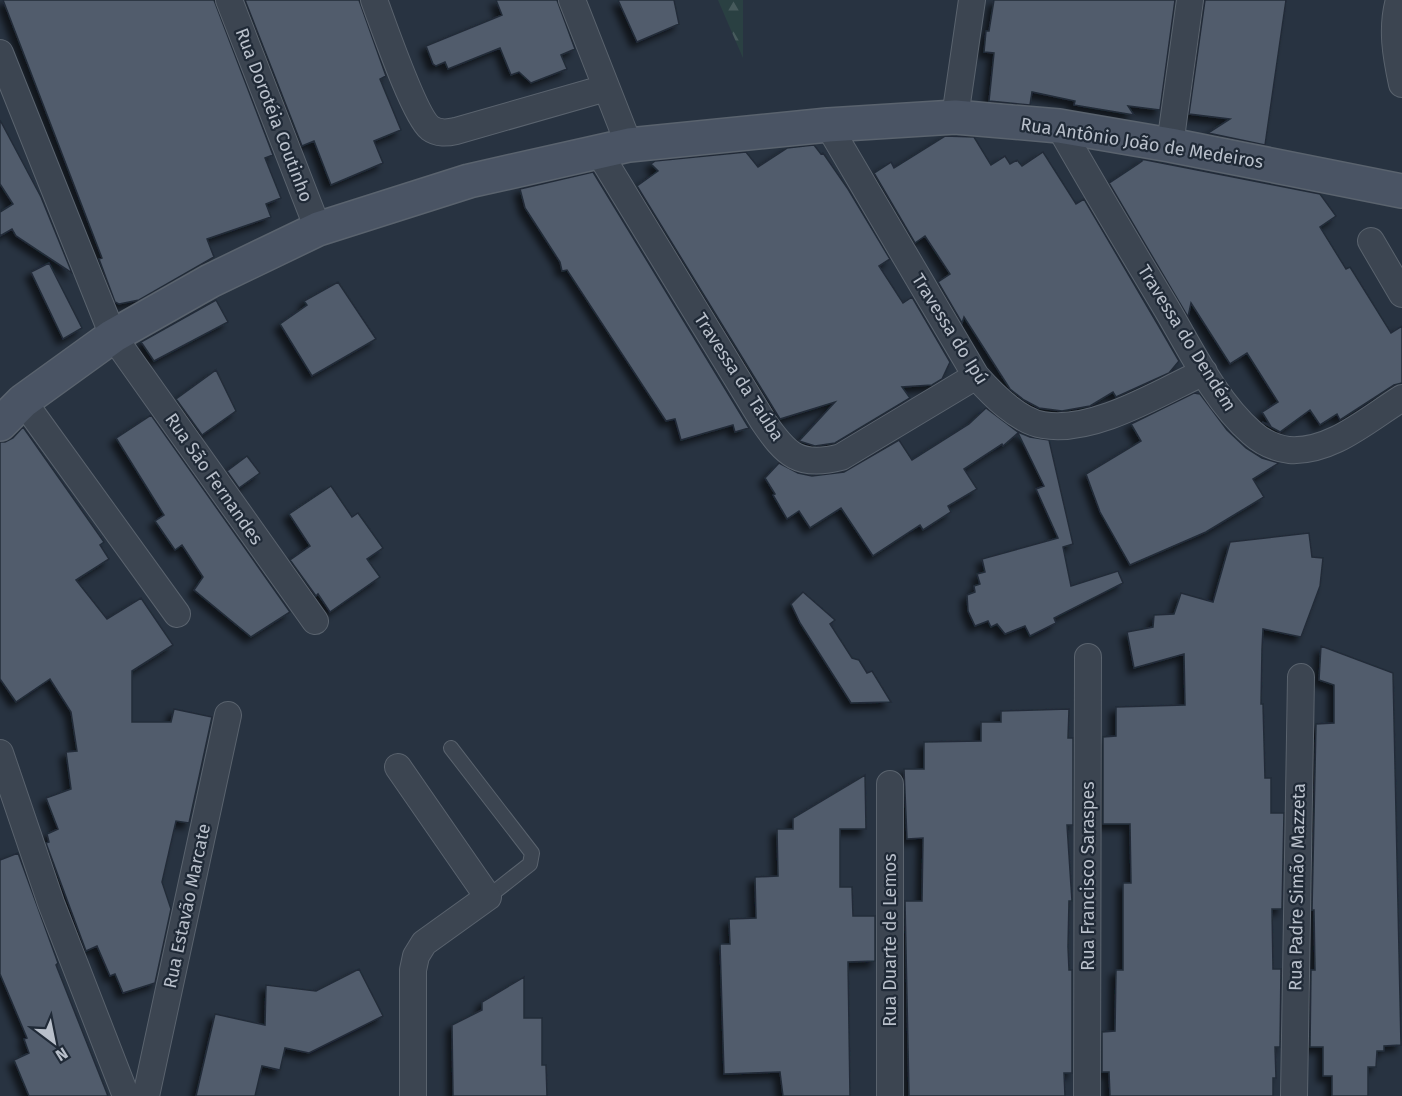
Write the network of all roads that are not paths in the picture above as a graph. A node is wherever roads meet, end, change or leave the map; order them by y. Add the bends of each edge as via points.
1 (229, 0) edge
2 (374, 0) edge
3 (572, 0) edge
4 (972, 0) edge
5 (1190, 0) edge
6 (1399, 0) edge
7 (0, 52) edge
8 (1402, 84) edge
9 (606, 88) junction
10 (955, 117) junction
11 (828, 125) junction
12 (1059, 126) junction
13 (1170, 145) junction
14 (613, 148) junction
15 (1402, 191) edge
16 (318, 229) junction
17 (1371, 241) dead end
18 (1402, 294) edge
19 (113, 336) junction
20 (1204, 372) junction
21 (976, 376) junction
22 (1402, 398) edge
23 (11, 413) edge
24 (177, 614) dead end
25 (315, 621) dead end
26 (1088, 657) dead end
27 (1301, 677) dead end
28 (228, 715) dead end
29 (452, 748) dead end
30 (0, 753) edge
31 (398, 767) dead end
32 (890, 784) dead end
33 (488, 897) junction
34 (126, 1096) edge
35 (146, 1096) edge
36 (413, 1096) edge
37 (890, 1096) edge
38 (1087, 1096) edge
39 (1294, 1096) edge

1 - 16 street, Rua Dorotéia Coutinho
2 - 9 street via 418,113 432,130 456,131
3 - 9 street
4 - 10 street
5 - 13 street
6 - 8 street via 1394,49
7 - 19 street
9 - 14 street
10 - 11 street, Rua Antônio João de Medeiros
10 - 12 street, Rua Antônio João de Medeiros
11 - 14 street, Rua Antônio João de Medeiros
11 - 21 street, Travessa do Ipú
12 - 13 street, Rua Antônio João de Medeiros
12 - 20 street, Travessa do Dendém
13 - 15 street, Rua Antônio João de Medeiros
14 - 16 street, Rua Antônio João de Medeiros via 469,181
14 - 21 street, Travessa da Taúba via 764,421 788,451 803,460 821,462 841,457
16 - 19 street, Rua Antônio João de Medeiros via 210,281
17 - 18 street
19 - 23 street, Rua Antônio João de Medeiros
19 - 25 street, Rua São Fernandes
20 - 21 street, Travessa do Ipú via 1103,419 1067,427 1041,425 1015,412
20 - 22 street, Travessa do Dendém via 1253,434 1271,446 1287,450 1304,450 1336,440
23 - 24 street
26 - 38 street, Rua Francisco Saraspes
27 - 39 street, Rua Padre Simão Mazzeta
28 - 35 street, Rua Estavão Marcate
29 - 33 lane via 532,853 530,864
30 - 34 street via 51,903
31 - 33 street
32 - 37 street, Rua Duarte de Lemos
33 - 36 street via 424,943 416,956

